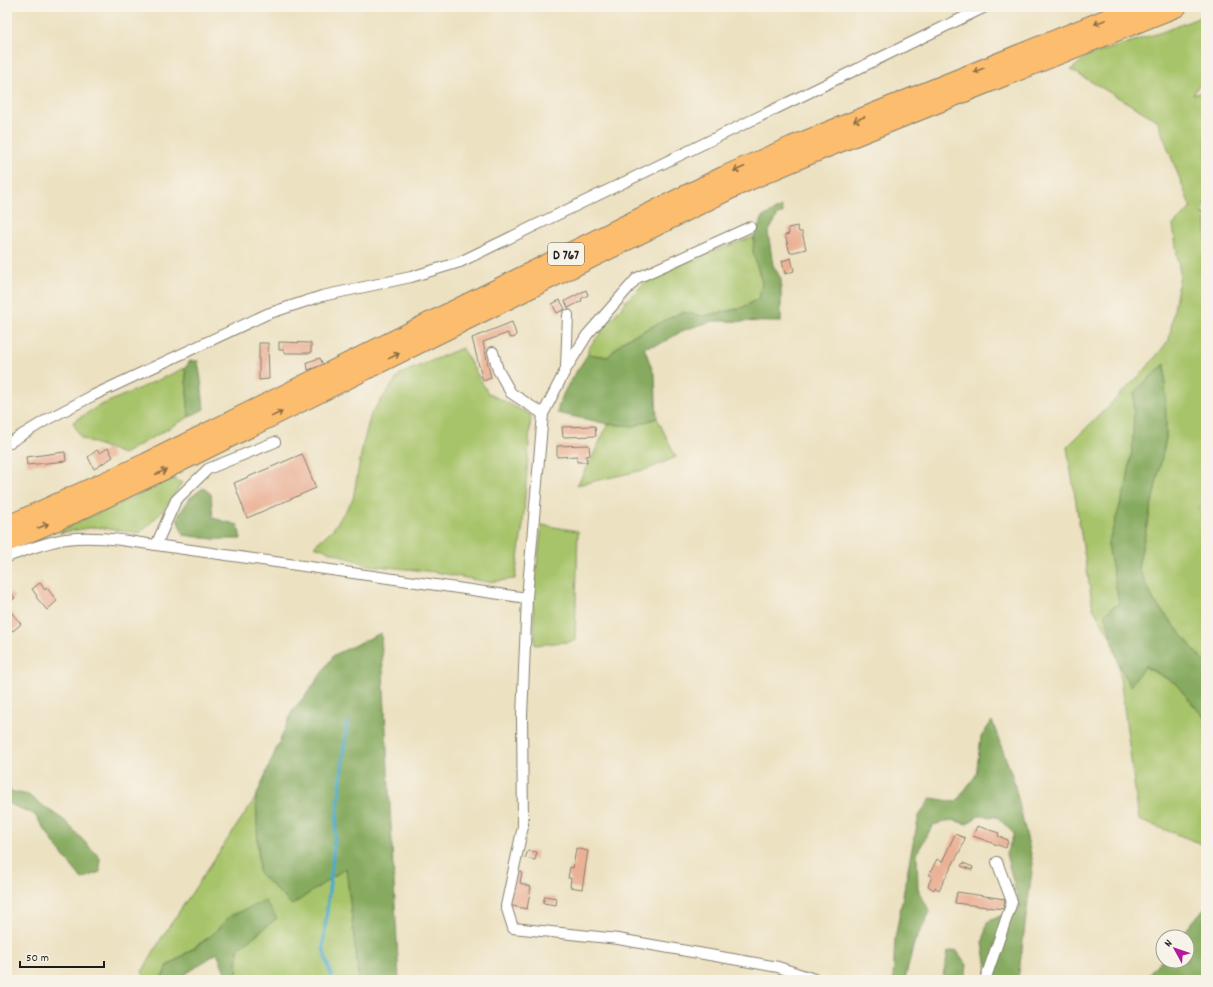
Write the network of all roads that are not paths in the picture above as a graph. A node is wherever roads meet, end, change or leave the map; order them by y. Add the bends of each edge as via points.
1 (985, 7) edge
2 (1136, 7) edge
3 (1177, 7) edge
4 (750, 227) dead end
5 (568, 315) dead end
6 (493, 352) dead end
7 (566, 369) junction
8 (543, 414) junction
9 (275, 442) dead end
10 (7, 444) edge
11 (7, 526) edge
12 (7, 542) edge
13 (156, 545) junction
14 (7, 557) edge
15 (527, 598) junction
16 (997, 862) dead end
17 (817, 980) edge
18 (984, 980) edge

1 - 10 street via 467,259 411,277 322,296 267,314 92,396
2 -> 11 highway, D 767 via 724,176 146,463
12 -> 3 highway, D 767 via 166,469 741,184
4 - 7 street via 637,278 587,334
5 - 7 street
6 - 8 street via 498,370 511,393
7 - 8 street
8 - 15 street
9 - 13 street via 208,469 176,500
13 - 14 street via 97,538 66,539
13 - 15 street
15 - 17 street via 522,716 523,826 506,906 513,928 633,941 778,967
16 - 18 street via 1012,902

